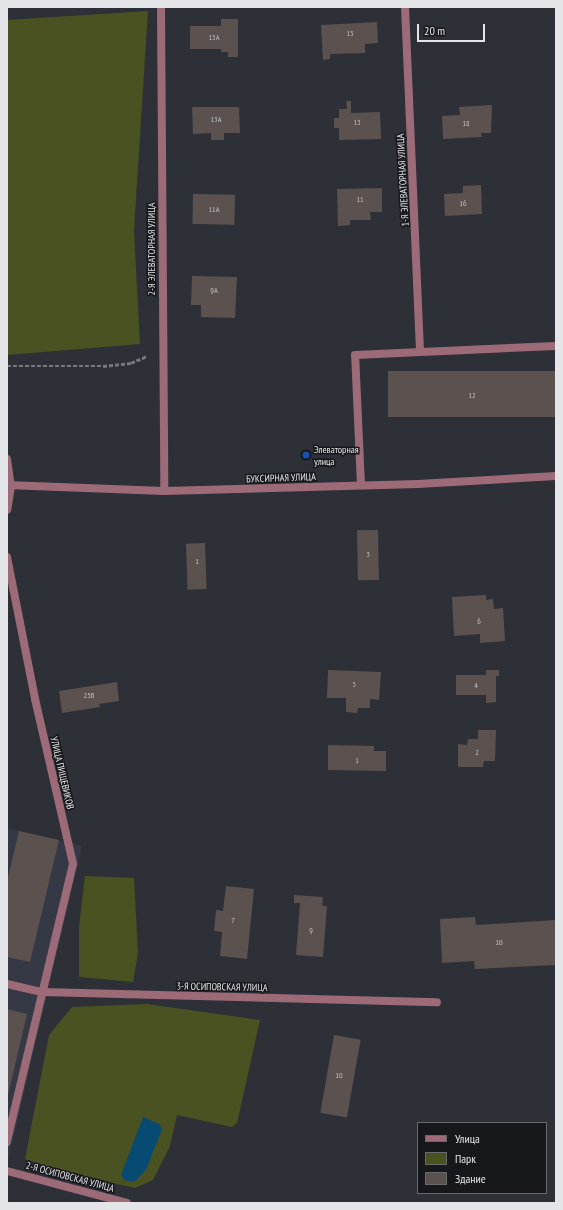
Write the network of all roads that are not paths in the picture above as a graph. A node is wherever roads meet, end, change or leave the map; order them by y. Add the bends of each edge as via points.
1 (161, 7) edge
2 (405, 7) edge
3 (556, 346) edge
4 (420, 352) junction
5 (7, 459) edge
6 (556, 476) edge
7 (360, 485) junction
8 (9, 486) edge
9 (164, 491) junction
10 (7, 510) edge
11 (7, 557) edge
12 (7, 984) edge
13 (42, 992) junction
14 (437, 1002) dead end
15 (7, 1142) edge
16 (7, 1171) edge
17 (127, 1203) edge

1 - 9 street, 2-Я ЭЛЕВАТОРНАЯ УЛИЦА
2 - 4 street, 1-Я ЭЛЕВАТОРНАЯ УЛИЦА
3 - 4 street
4 - 7 street via 355,355
5 - 8 street
6 - 7 street, БУКСИРНАЯ УЛИЦА
7 - 9 street, БУКСИРНАЯ УЛИЦА
8 - 9 street, БУКСИРНАЯ УЛИЦА
8 - 10 street
11 - 13 street, УЛИЦА ПИЩЕВИКОВ via 35,699 73,864
12 - 13 street, 3-Я ОСИПОВСКАЯ УЛИЦА
13 - 14 street, 3-Я ОСИПОВСКАЯ УЛИЦА
13 - 15 street, УЛИЦА ПИЩЕВИКОВ
16 - 17 street, 2-Я ОСИПОВСКАЯ УЛИЦА

